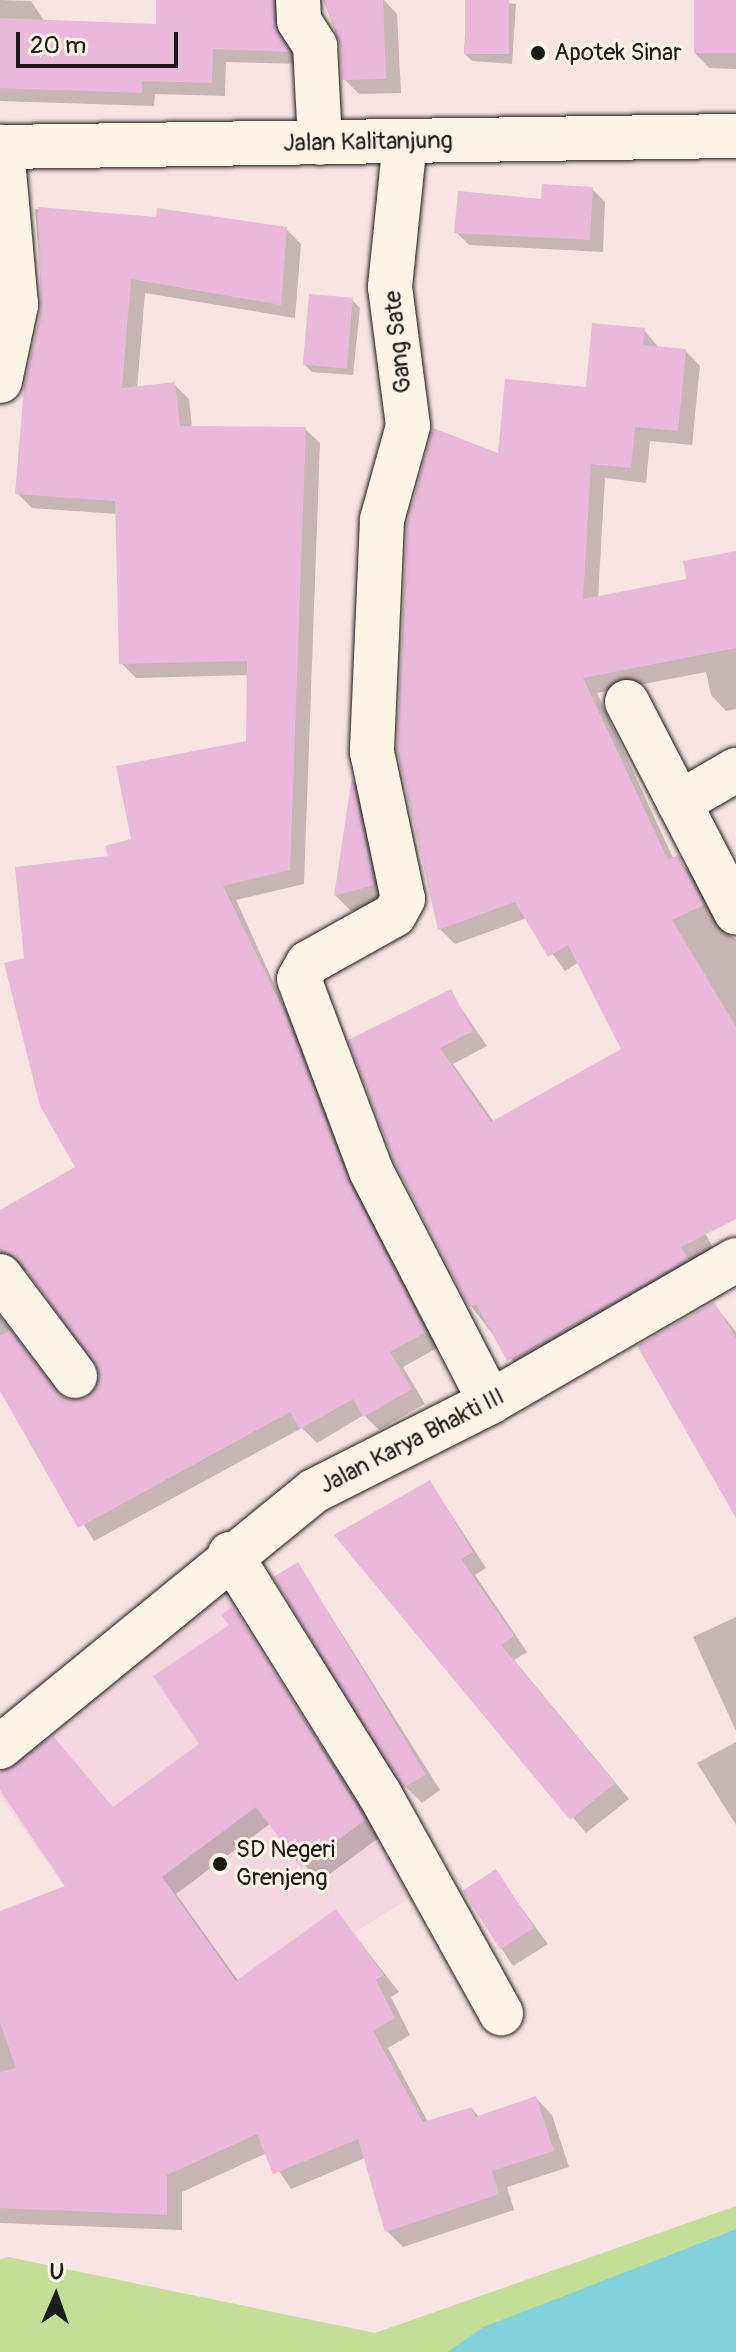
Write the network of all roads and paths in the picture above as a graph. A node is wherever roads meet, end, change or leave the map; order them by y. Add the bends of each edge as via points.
1 (298, 0) edge
2 (736, 136) edge
3 (405, 141) junction
4 (320, 143) junction
5 (1, 147) edge
6 (0, 381) edge
7 (627, 702) dead end
8 (736, 770) edge
9 (679, 803) junction
10 (736, 912) edge
11 (736, 1260) edge
12 (0, 1276) edge
13 (75, 1376) dead end
14 (490, 1402) junction
15 (230, 1554) junction
16 (0, 1747) edge
17 (501, 2013) dead end

1 - 4 street via 299,21 315,46
2 - 3 street, Jalan Kalitanjung
3 - 4 street, Jalan Kalitanjung
3 - 14 street, Gang Sate via 390,287 408,426 385,490 372,752 403,899 394,915 308,963 299,979 371,1171
4 - 5 street, Jalan Kalitanjung
5 - 6 street via 16,305
7 - 9 street
8 - 9 street
9 - 10 street
11 - 14 street, Jalan Karya Bhakti III
12 - 13 street
14 - 15 street, Jalan Karya Bhakti III via 314,1491
15 - 16 street, Jalan Karya Bhakti III
15 - 17 street via 379,1793

